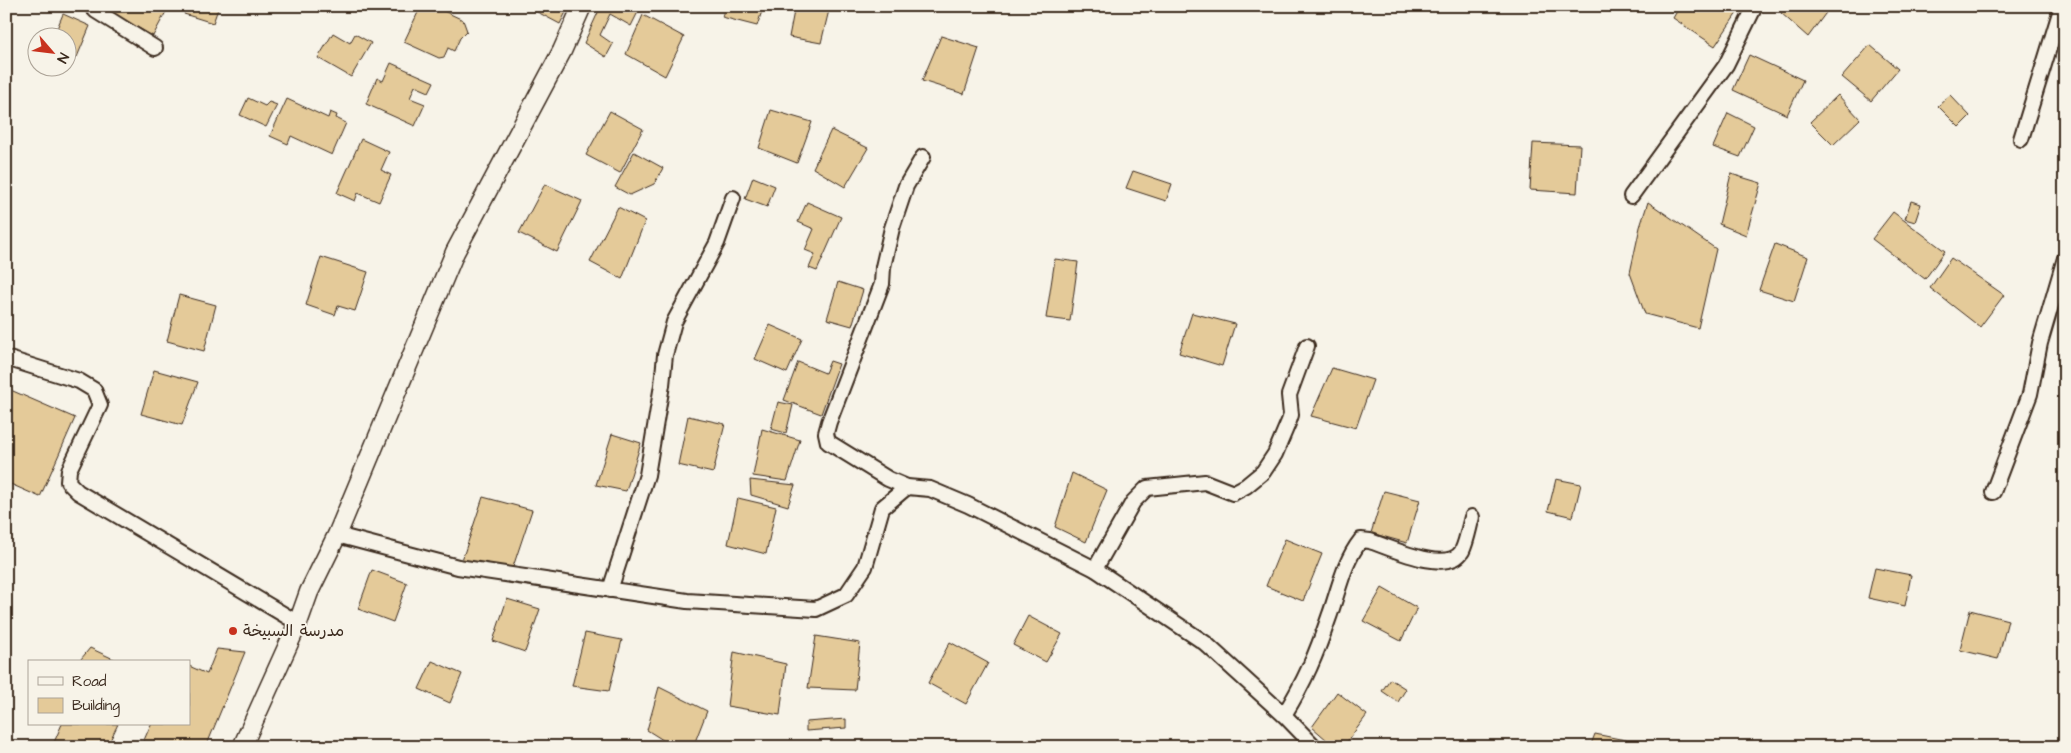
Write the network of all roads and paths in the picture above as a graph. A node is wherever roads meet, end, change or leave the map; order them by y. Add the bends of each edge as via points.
1 (91, 6) edge
2 (582, 6) edge
3 (1755, 6) edge
4 (2062, 6) edge
5 (156, 48) dead end
6 (2021, 140) dead end
7 (922, 157) dead end
8 (1631, 196) dead end
9 (733, 198) dead end
10 (2065, 258) edge
11 (1307, 346) dead end
12 (6, 358) edge
13 (907, 487) junction
14 (1993, 492) dead end
15 (1472, 517) dead end
16 (337, 535) junction
17 (1095, 569) junction
18 (610, 590) junction
19 (298, 623) junction
20 (1284, 714) junction
21 (242, 747) edge
22 (1314, 747) edge

1 - 5 street
2 - 16 street via 562,51 455,252
3 - 8 street via 1726,65
4 - 6 street
7 - 13 street via 906,186 892,228 882,284 826,433 828,442 838,449
9 - 18 street via 717,242 674,322 665,355 647,475
10 - 14 street via 2040,343 2030,394
11 - 17 street via 1290,395 1289,422 1263,472 1233,493 1205,482 1147,488 1133,502
12 - 19 street via 79,381 94,390 100,404 69,470 68,482 78,492
13 - 17 street via 930,489 968,504
13 - 18 street via 882,508 865,567 846,595 816,609 687,601
15 - 20 street via 1462,550 1456,558 1448,561 1429,560 1360,540 1346,562 1315,658
16 - 18 street via 458,567
16 - 19 street via 309,592
17 - 20 street via 1205,643
19 - 21 street
20 - 22 street

